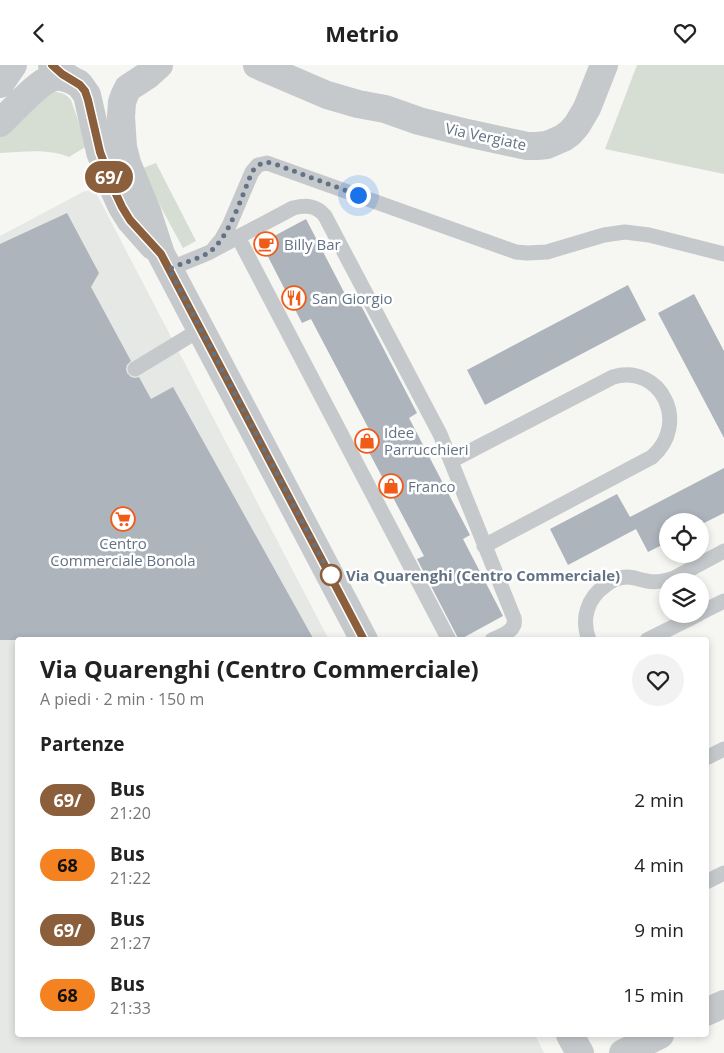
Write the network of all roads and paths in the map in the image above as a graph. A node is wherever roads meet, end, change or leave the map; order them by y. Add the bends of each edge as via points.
1 (13, 65) edge
2 (257, 65) edge
3 (302, 65) edge
4 (604, 65) edge
5 (62, 73) edge
6 (149, 73) edge
7 (0, 84) edge
8 (385, 109) junction
9 (0, 123) edge
10 (238, 237) junction
11 (208, 253) junction
12 (724, 254) edge
13 (165, 261) junction
14 (201, 329) junction
15 (136, 369) dead end
16 (451, 461) junction
17 (484, 546) junction
18 (724, 551) edge
19 (724, 601) edge
20 (709, 608) edge
21 (680, 623) edge
22 (362, 637) edge
23 (447, 637) edge
24 (498, 637) edge
25 (588, 637) edge
26 (654, 637) edge
27 (724, 749) edge
28 (709, 756) edge
29 (724, 873) edge
30 (709, 880) edge
31 (724, 1003) edge
32 (709, 1010) edge
33 (571, 1037) edge
34 (656, 1037) edge
35 (580, 1053) edge
36 (623, 1053) edge

1 - 7 street
2 - 8 street, Via Vergiate via 326,95
3 - 8 street, Via Vergiate
4 - 8 street, Via Vergiate via 577,125 563,138 547,145 527,146 490,138 419,121
5 - 6 street via 83,85 102,89 121,87
5 - 9 street via 45,81
5 - 13 street via 80,85 87,95 100,152 122,207
6 - 13 street via 124,94 121,117 128,163
10 - 11 lane
10 - 16 lane via 293,209 306,206 320,210
10 - 23 lane
11 - 12 lane via 225,234 252,172 258,165 267,163 516,251 547,252 625,232
11 - 13 lane
13 - 14 street
14 - 15 lane
14 - 22 street
16 - 17 lane
16 - 17 lane via 620,375 647,381 660,391 667,404 670,429 652,457
17 - 24 lane via 515,623 511,630
18 - 25 lane via 668,580 654,582 628,577 609,582 587,607 585,624
19 - 20 lane
21 - 26 lane
27 - 28 lane
29 - 30 lane
31 - 32 street
33 - 35 street
34 - 36 street

